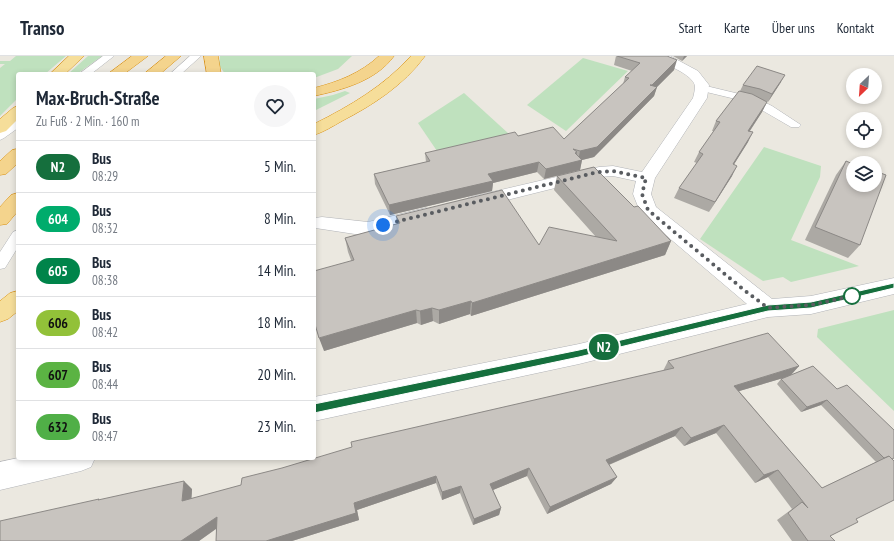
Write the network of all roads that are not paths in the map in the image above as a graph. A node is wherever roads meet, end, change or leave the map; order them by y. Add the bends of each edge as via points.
1 (77, 56) edge
2 (109, 56) edge
3 (141, 56) edge
4 (174, 56) edge
5 (196, 56) edge
6 (211, 56) edge
7 (387, 56) edge
8 (418, 56) edge
9 (658, 56) edge
10 (59, 72) edge
11 (87, 72) edge
12 (118, 72) edge
13 (154, 72) edge
14 (176, 72) edge
15 (214, 72) edge
16 (702, 88) junction
17 (316, 92) edge
18 (16, 112) edge
19 (16, 124) edge
20 (795, 125) dead end
21 (0, 128) edge
22 (316, 129) edge
23 (0, 136) edge
24 (16, 156) edge
25 (0, 170) edge
26 (646, 178) junction
27 (16, 201) edge
28 (0, 219) edge
29 (322, 223) dead end
30 (16, 238) edge
31 (0, 264) edge
32 (894, 286) edge
33 (768, 308) junction
34 (316, 409) edge
35 (72, 460) edge
36 (0, 476) edge

1 - 10 highway
2 - 11 lane
3 - 12 highway
4 - 13 highway
5 - 14 lane
6 - 15 highway
7 - 17 highway via 376,67 356,79
8 - 22 highway via 406,71 377,94
9 - 16 street via 691,72 701,82
16 - 20 lane via 752,100
16 - 26 street via 700,98
18 - 21 highway
19 - 23 lane
24 - 25 highway
26 - 29 street via 613,171 598,172 368,229
26 - 33 street via 642,194 648,210
27 - 28 highway
30 - 31 lane
32 - 33 street via 811,305
33 - 34 street via 579,354
35 - 36 street

